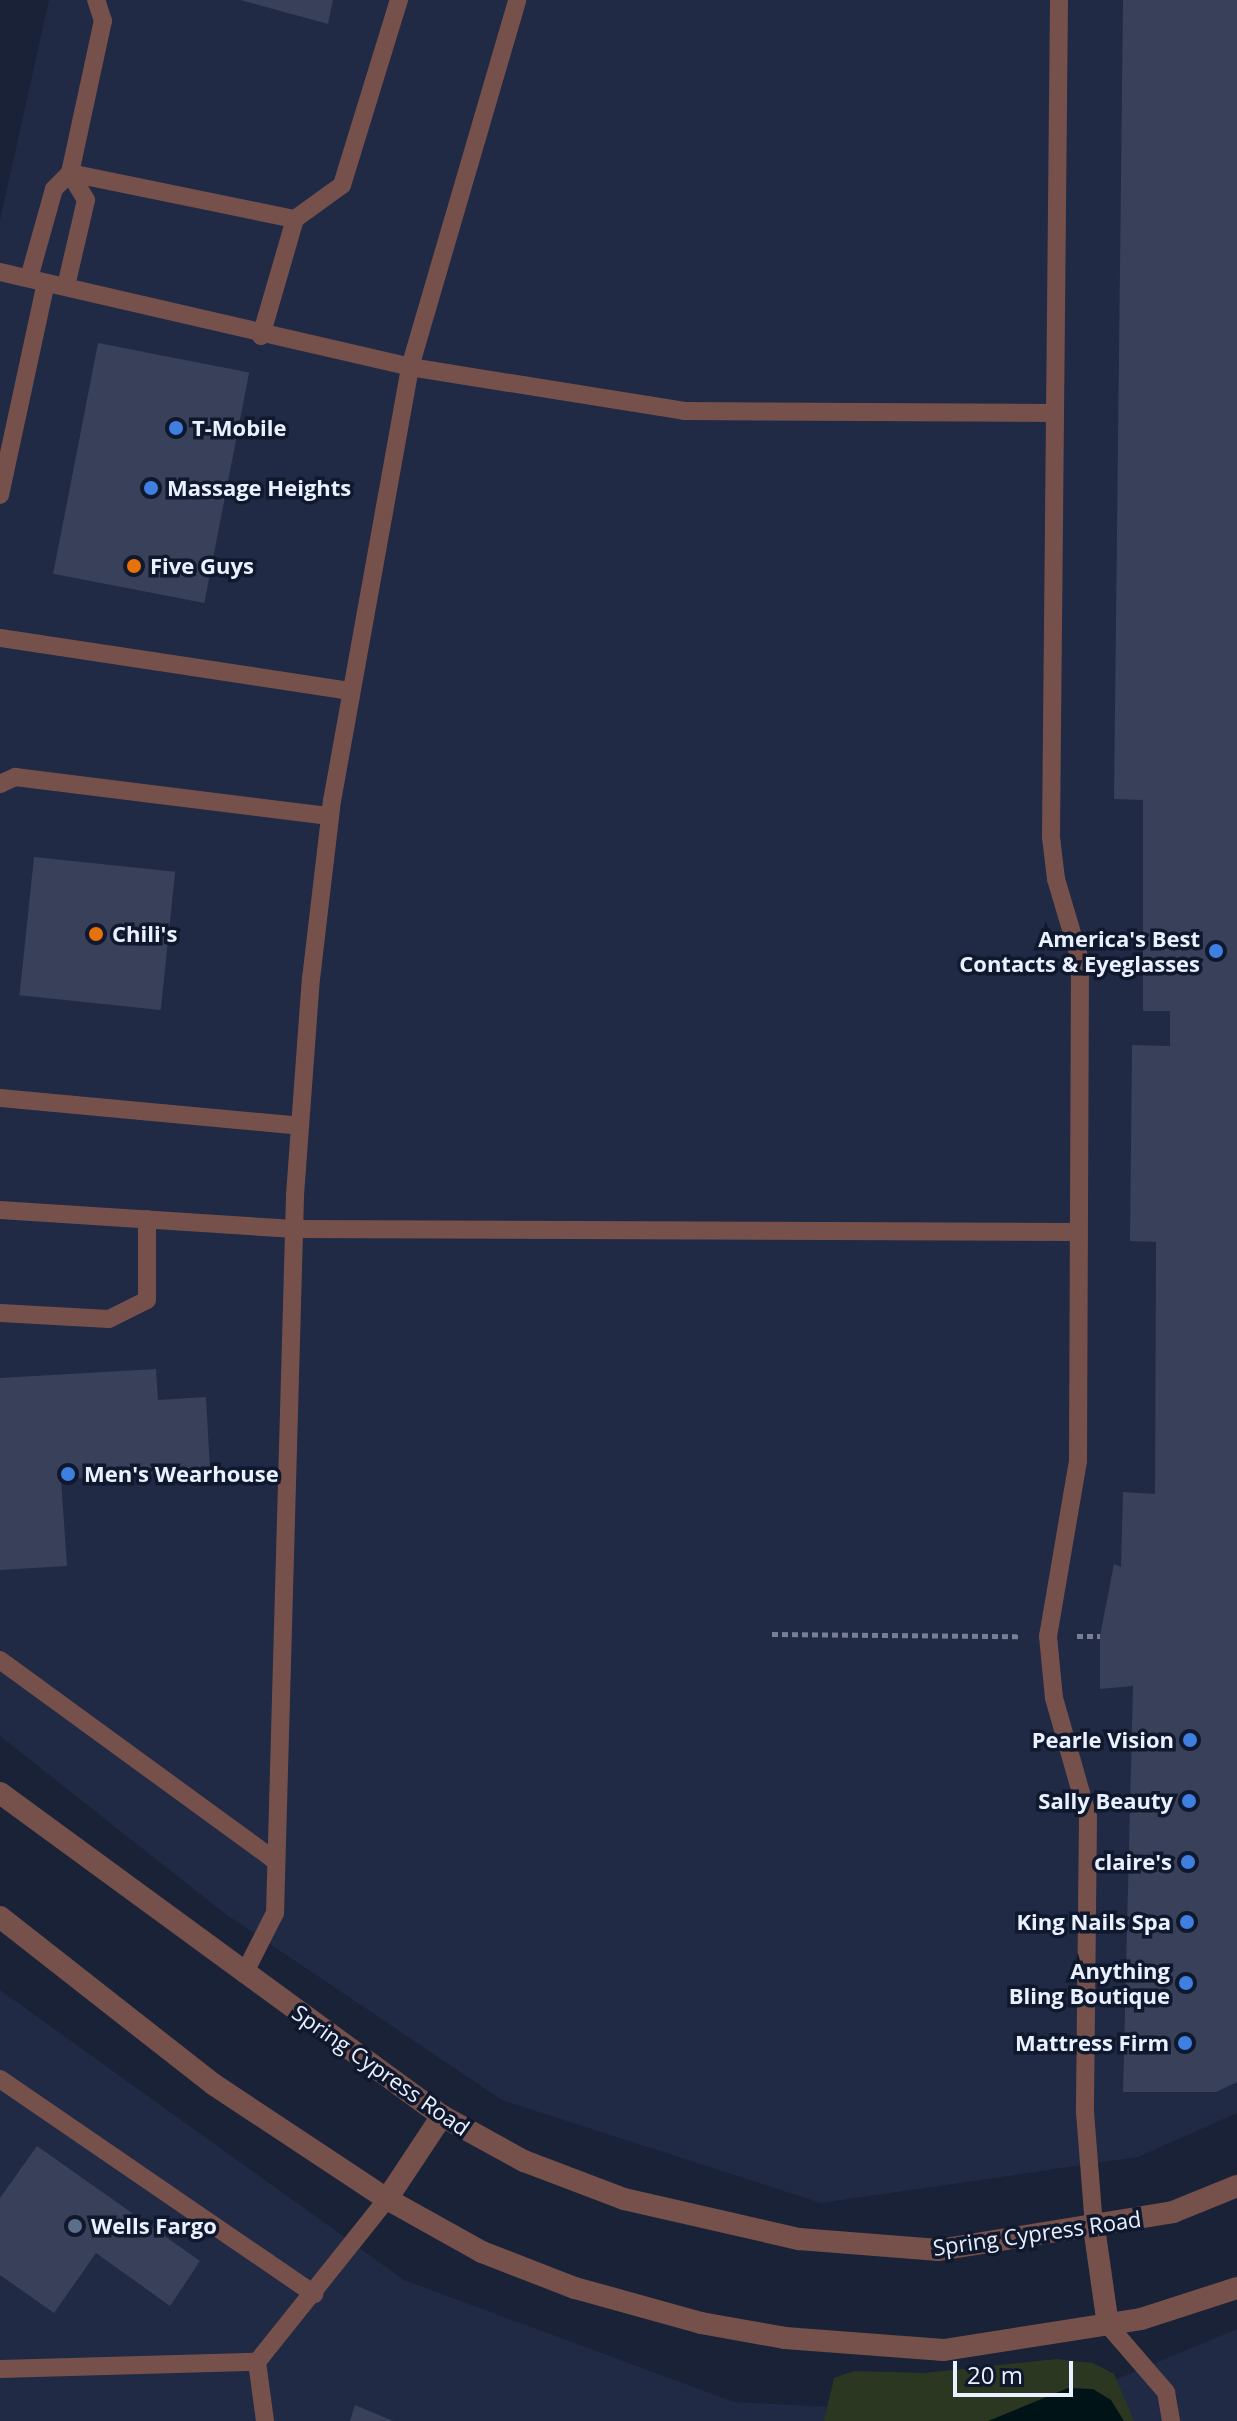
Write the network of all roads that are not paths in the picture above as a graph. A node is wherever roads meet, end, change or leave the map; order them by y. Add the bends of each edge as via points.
1 (96, 0) edge
2 (399, 0) edge
3 (517, 0) edge
4 (1059, 0) edge
5 (70, 173) junction
6 (295, 219) junction
7 (0, 272) edge
8 (37, 281) junction
9 (66, 286) junction
10 (261, 336) junction
11 (410, 367) junction
12 (1054, 413) junction
13 (0, 495) edge
14 (0, 638) edge
15 (351, 691) junction
16 (0, 784) edge
17 (330, 816) junction
18 (0, 1098) edge
19 (300, 1126) junction
20 (0, 1210) edge
21 (147, 1219) junction
22 (294, 1229) junction
23 (1079, 1232) junction
24 (0, 1313) edge
25 (0, 1660) edge
26 (0, 1793) edge
27 (276, 1861) junction
28 (0, 1917) edge
29 (244, 1974) junction
30 (0, 2079) edge
31 (442, 2116) junction
32 (1237, 2186) edge
33 (387, 2199) junction
34 (1094, 2227) junction
35 (1237, 2288) edge
36 (314, 2294) junction
37 (1108, 2325) junction
38 (257, 2362) junction
39 (0, 2369) edge
40 (265, 2421) edge
41 (1171, 2421) edge

1 - 5 lane via 103,21
2 - 6 lane via 342,185
3 - 11 lane
4 - 12 lane
5 - 6 lane
5 - 8 lane via 54,189
5 - 9 lane via 86,200
6 - 10 lane
7 - 8 lane
8 - 9 lane
8 - 13 lane
9 - 10 lane
10 - 11 lane
11 - 12 lane via 684,411
11 - 15 lane
12 - 23 lane via 1051,837 1056,879 1080,960
14 - 15 lane
15 - 17 lane
16 - 17 lane via 15,777
17 - 19 lane
18 - 19 lane
19 - 22 lane
20 - 21 lane
21 - 22 lane
21 - 24 lane via 147,1300 109,1319
22 - 23 lane
22 - 27 lane
23 - 34 lane via 1078,1461 1048,1636 1054,1698 1088,1817 1085,2112
25 - 27 lane
26 - 29 street, Spring Cypress Road
27 - 29 lane via 275,1913
28 - 33 street via 213,2084
29 - 31 street, Spring Cypress Road
30 - 36 lane
31 - 33 street
31 - 34 street, Spring Cypress Road via 524,2161 606,2193 722,2225 799,2239 939,2250
32 - 34 street, Spring Cypress Road via 1173,2212
33 - 36 lane
33 - 37 street via 482,2252 575,2288 701,2323 785,2338 944,2350
34 - 37 street
35 - 37 street
36 - 38 lane
37 - 41 lane via 1166,2392
38 - 39 lane
38 - 40 lane

